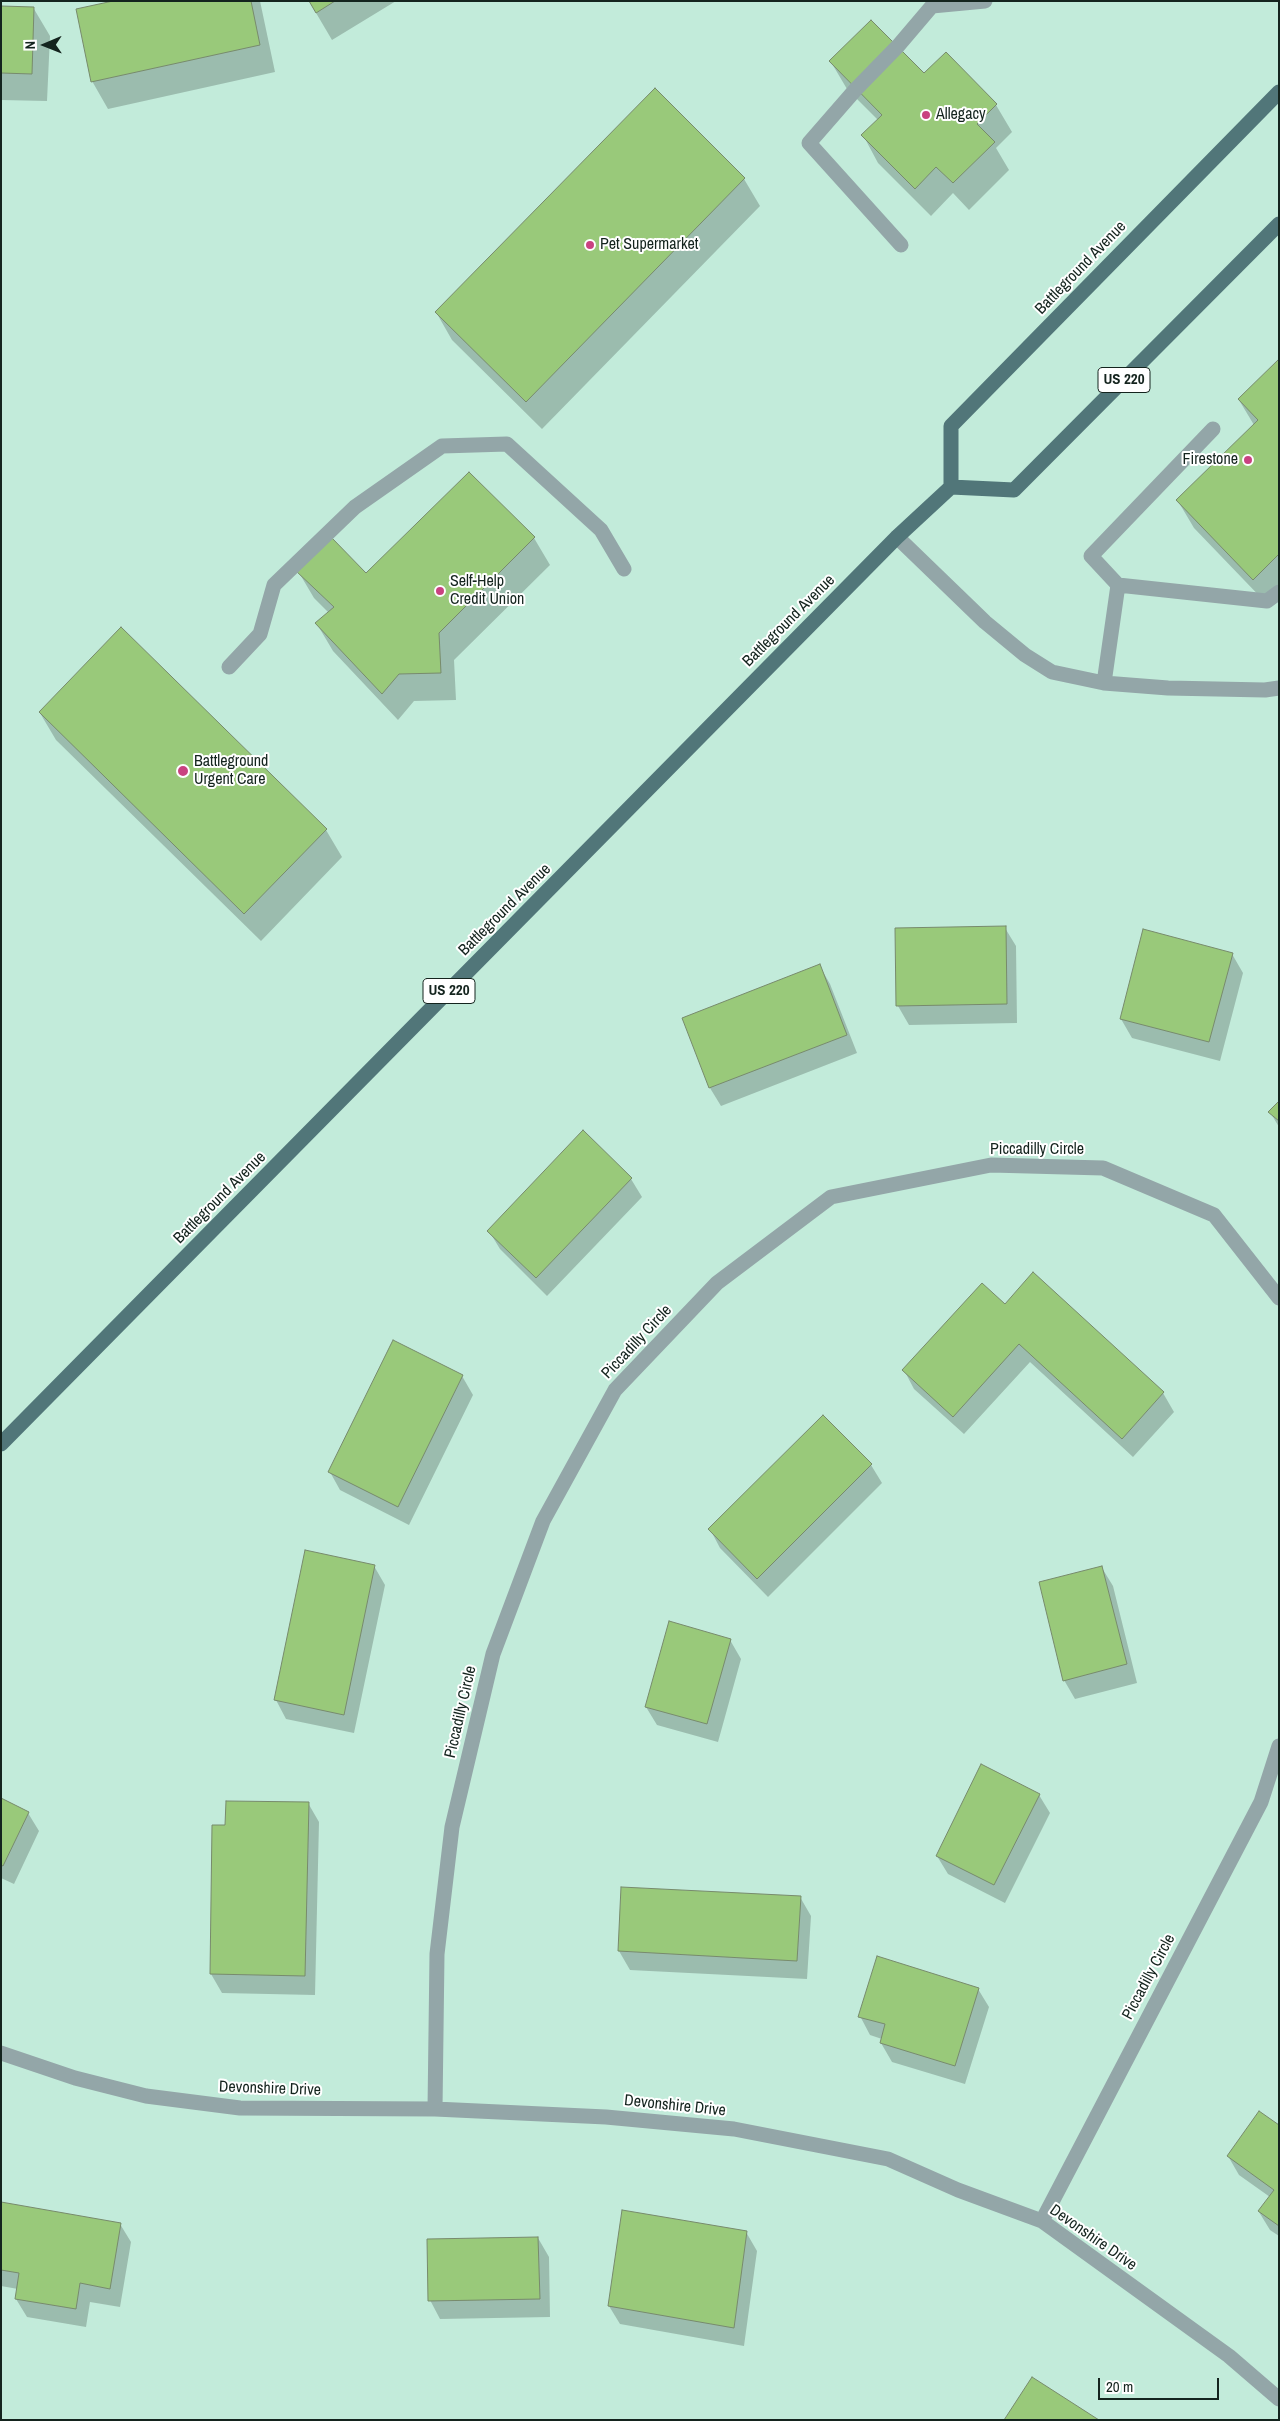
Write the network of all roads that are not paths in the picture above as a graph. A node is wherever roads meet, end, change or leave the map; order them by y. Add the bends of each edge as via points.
1 (985, 1) edge
2 (1279, 92) edge
3 (1279, 224) edge
4 (901, 245) dead end
5 (1213, 429) dead end
6 (952, 487) junction
7 (897, 537) junction
8 (624, 569) dead end
9 (1118, 585) junction
10 (1279, 592) edge
11 (229, 667) dead end
12 (1104, 683) junction
13 (1279, 688) edge
14 (1279, 1298) edge
15 (1, 1444) edge
16 (1279, 1746) edge
17 (1, 2053) edge
18 (435, 2109) junction
19 (1042, 2221) junction
20 (1279, 2399) edge

1 - 4 street via 932,6 809,143
2 - 6 main road, Battleground Avenue via 951,426
3 - 6 main road, US 220 via 1014,490
5 - 9 street via 1091,556
6 - 7 main road, Battleground Avenue / US 220
7 - 12 street via 1024,655 1052,672
7 - 15 main road, Battleground Avenue / US 220
8 - 11 street via 601,530 507,444 442,446 354,507 274,585 260,634
9 - 10 street via 1267,601
9 - 12 street
12 - 13 street via 1178,688
14 - 18 street, Piccadilly Circle via 1214,1215 1103,1168 1000,1165 831,1197 717,1283 615,1390 543,1521 493,1654 452,1827 437,1954
16 - 19 street, Piccadilly Circle via 1261,1802
17 - 18 street, Devonshire Drive via 75,2078 146,2096 240,2108
18 - 19 street, Devonshire Drive via 606,2117 734,2129 888,2159 958,2190
19 - 20 street, Devonshire Drive via 1229,2356

